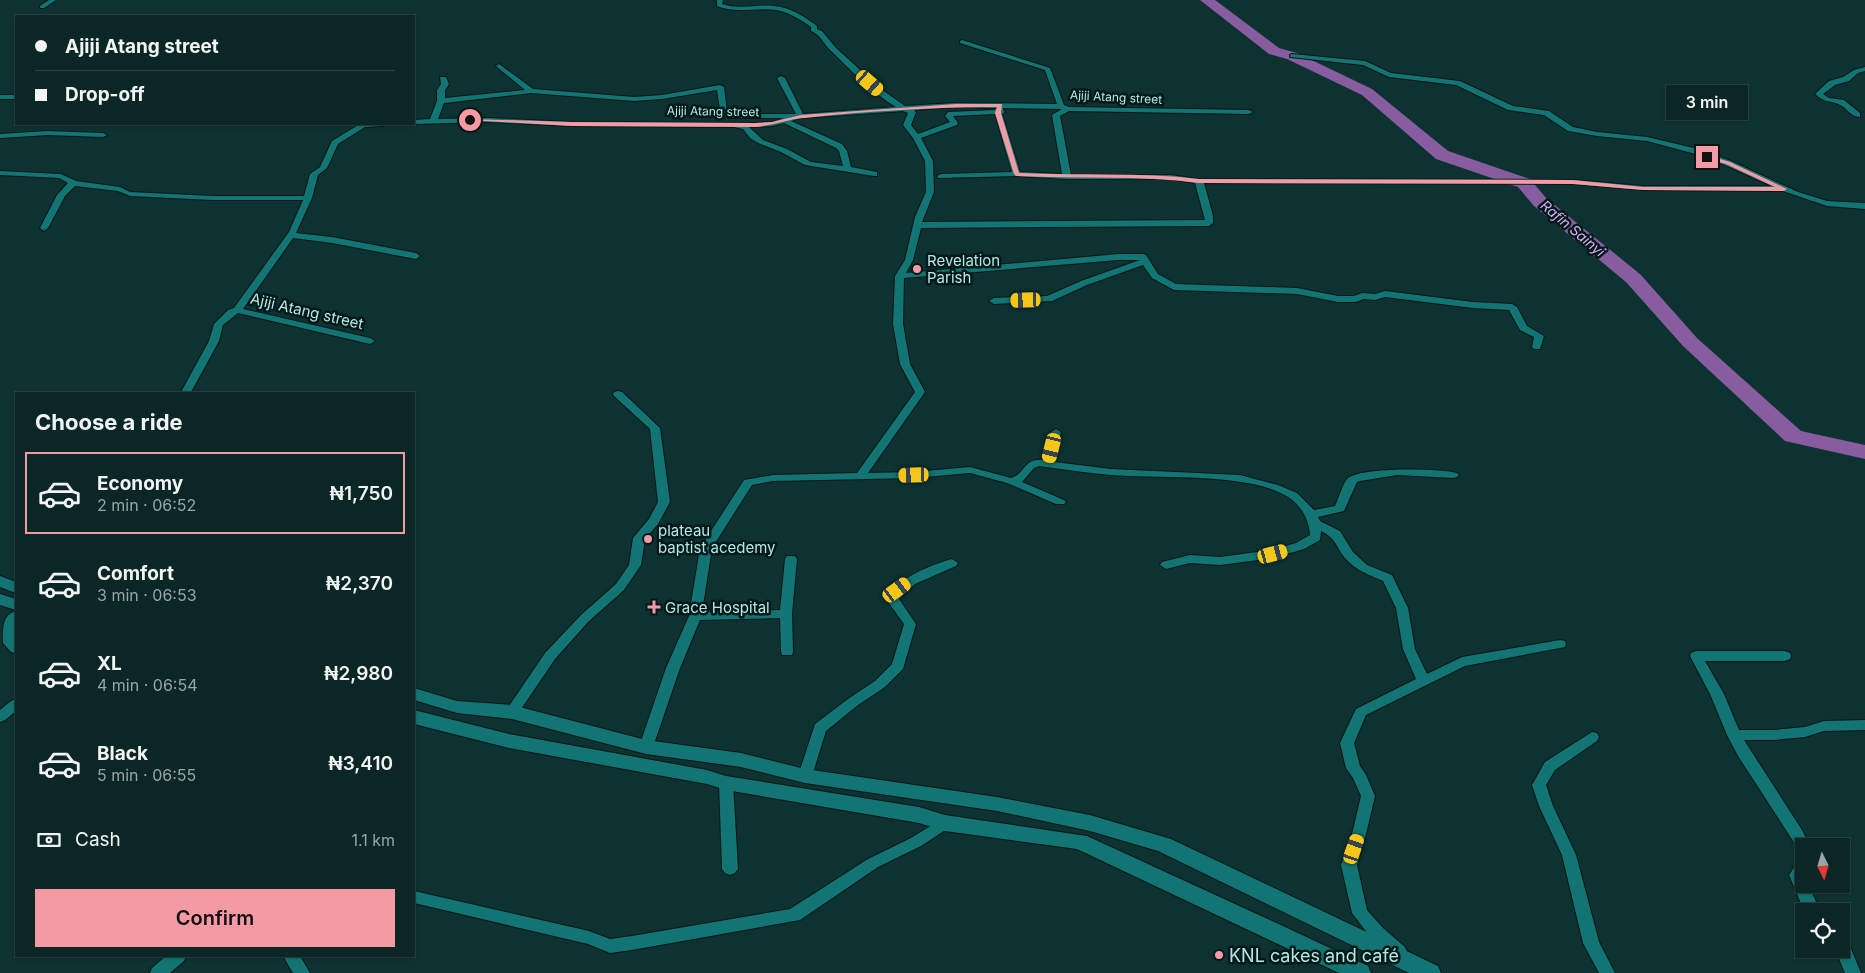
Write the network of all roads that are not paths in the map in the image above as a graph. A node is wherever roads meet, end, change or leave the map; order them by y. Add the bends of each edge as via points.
1 (53, 0) edge
2 (720, 0) edge
3 (42, 7) dead end
4 (962, 42) dead end
5 (1292, 56) dead end
6 (498, 66) dead end
7 (1865, 69) edge
8 (780, 78) dead end
9 (443, 79) dead end
10 (531, 90) junction
11 (15, 97) edge
12 (0, 98) edge
13 (442, 101) junction
14 (1065, 108) junction
15 (903, 109) junction
16 (999, 109) junction
17 (1249, 112) dead end
18 (1857, 114) dead end
19 (801, 116) junction
20 (433, 121) junction
21 (786, 121) junction
22 (415, 122) edge
23 (723, 124) junction
24 (363, 125) edge
25 (103, 135) dead end
26 (0, 136) edge
27 (918, 137) junction
28 (848, 171) junction
29 (0, 173) edge
30 (874, 174) dead end
31 (1016, 174) junction
32 (941, 176) dead end
33 (1067, 177) junction
34 (1199, 181) junction
35 (73, 183) junction
36 (1784, 189) junction
37 (308, 198) junction
38 (1865, 206) edge
39 (918, 225) junction
40 (44, 228) dead end
41 (291, 235) junction
42 (416, 256) dead end
43 (1145, 260) junction
44 (900, 276) junction
45 (994, 301) dead end
46 (237, 310) junction
47 (370, 341) dead end
48 (1538, 348) dead end
49 (185, 392) edge
50 (618, 394) dead end
51 (1056, 432) dead end
52 (1048, 464) junction
53 (1453, 475) dead end
54 (860, 476) junction
55 (1011, 481) junction
56 (1060, 502) dead end
57 (1313, 519) junction
58 (791, 559) dead end
59 (952, 563) dead end
60 (1166, 565) dead end
61 (0, 581) edge
62 (15, 588) edge
63 (0, 599) edge
64 (15, 605) edge
65 (786, 614) junction
66 (15, 616) edge
67 (695, 616) junction
68 (1560, 644) dead end
69 (15, 648) edge
70 (787, 652) dead end
71 (1785, 656) dead end
72 (1424, 682) junction
73 (415, 694) edge
74 (15, 705) edge
75 (512, 712) junction
76 (0, 717) edge
77 (415, 720) edge
78 (1865, 725) edge
79 (1734, 735) junction
80 (1592, 737) dead end
81 (646, 747) junction
82 (805, 776) junction
83 (726, 783) junction
84 (945, 823) junction
85 (730, 870) dead end
86 (415, 897) edge
87 (1810, 903) edge
88 (177, 957) edge
89 (291, 957) edge
90 (1847, 958) edge
91 (158, 973) edge
92 (302, 973) edge
93 (1360, 973) edge
94 (1430, 973) edge
95 (1606, 973) edge
96 (1853, 973) edge

1 - 3 street
2 - 15 street via 723,7 749,10 780,8 801,16 860,75
4 - 14 street via 1048,69
5 - 36 street via 1365,63 1388,75 1457,83 1511,108 1546,113 1571,128 1647,139 1695,151
6 - 10 street
7 - 18 street via 1832,83 1819,94 1827,100 1841,102
8 - 19 street
9 - 13 street
10 - 13 street
10 - 19 street via 634,99 720,87 724,114
11 - 12 street
13 - 20 street
14 - 16 street, Ajiji Atang street via 1020,106
14 - 17 street, Ajiji Atang street
14 - 33 street via 1056,115
15 - 16 street, Ajiji Atang street via 956,105
15 - 19 street, Ajiji Atang street
15 - 27 street via 912,112 907,125
16 - 27 street via 951,114 949,116 954,123
16 - 31 street
19 - 21 street, Ajiji Atang street
20 - 22 street, Ajiji Atang street
20 - 23 street, Ajiji Atang street
21 - 23 street, Ajiji Atang street via 755,125
21 - 28 street via 839,146
23 - 28 street via 745,127 752,138 810,164
24 - 37 street, Ajiji Atang street via 335,143 322,168 314,174
25 - 26 street via 48,133
27 - 39 street via 929,161 930,175 930,192
28 - 30 street via 864,170
29 - 35 street via 61,176
31 - 32 street
31 - 33 street
33 - 34 street via 1170,177
34 - 36 street via 1573,182 1643,188
34 - 39 street via 1209,223
35 - 37 street via 120,189 130,194
35 - 40 street via 60,195
36 - 38 street via 1827,203
37 - 41 street, Ajiji Atang street
39 - 44 street via 909,260
41 - 42 street
41 - 46 street, Ajiji Atang street
43 - 44 street via 1143,257 1119,257
43 - 45 street via 1049,299
43 - 48 street via 1155,276 1174,287 1297,291 1338,299 1385,294 1512,307 1523,328 1539,336
44 - 54 street via 898,324 905,364 920,392
46 - 47 street, Ajiji Atang street
46 - 49 street, Ajiji Atang street via 219,324 214,341
50 - 75 street via 654,428 664,502 654,521 639,538 635,565 620,587 550,656
51 - 52 street
52 - 55 street via 1030,466 1020,479
52 - 57 street via 1111,472 1240,478 1293,495
53 - 57 street via 1397,472 1360,476 1352,480 1340,509
54 - 55 street via 970,470
54 - 67 street via 773,478 748,482 706,548
55 - 56 street
57 - 60 street via 1316,537 1300,546 1273,554 1220,561 1190,559
57 - 72 street via 1336,534 1349,555 1363,568 1388,578 1402,608 1410,649
58 - 65 street
59 - 82 street via 897,590 892,599 910,624 898,666 880,684 820,728
61 - 62 main road
63 - 64 main road
65 - 67 street
65 - 70 street
66 - 69 street via 10,622 9,643
67 - 81 street
68 - 72 street via 1462,662
71 - 79 street via 1696,656
72 - 94 street via 1362,712 1347,743 1353,768 1368,796 1360,834 1349,864 1360,913 1377,933
73 - 75 main road via 457,707
74 - 76 street
75 - 81 main road
77 - 83 main road
78 - 79 street via 1824,726 1805,732 1774,735
79 - 87 street via 1802,844 1803,868 1797,875
80 - 95 street via 1550,766 1539,785 1570,855 1591,943
81 - 82 main road via 741,760
82 - 94 main road via 997,804 1090,823 1164,845
83 - 84 main road
83 - 85 street
84 - 86 street via 916,842 873,863 794,915 632,943 610,946 589,938
84 - 93 main road via 1080,842
88 - 91 street
89 - 92 street
90 - 96 street

